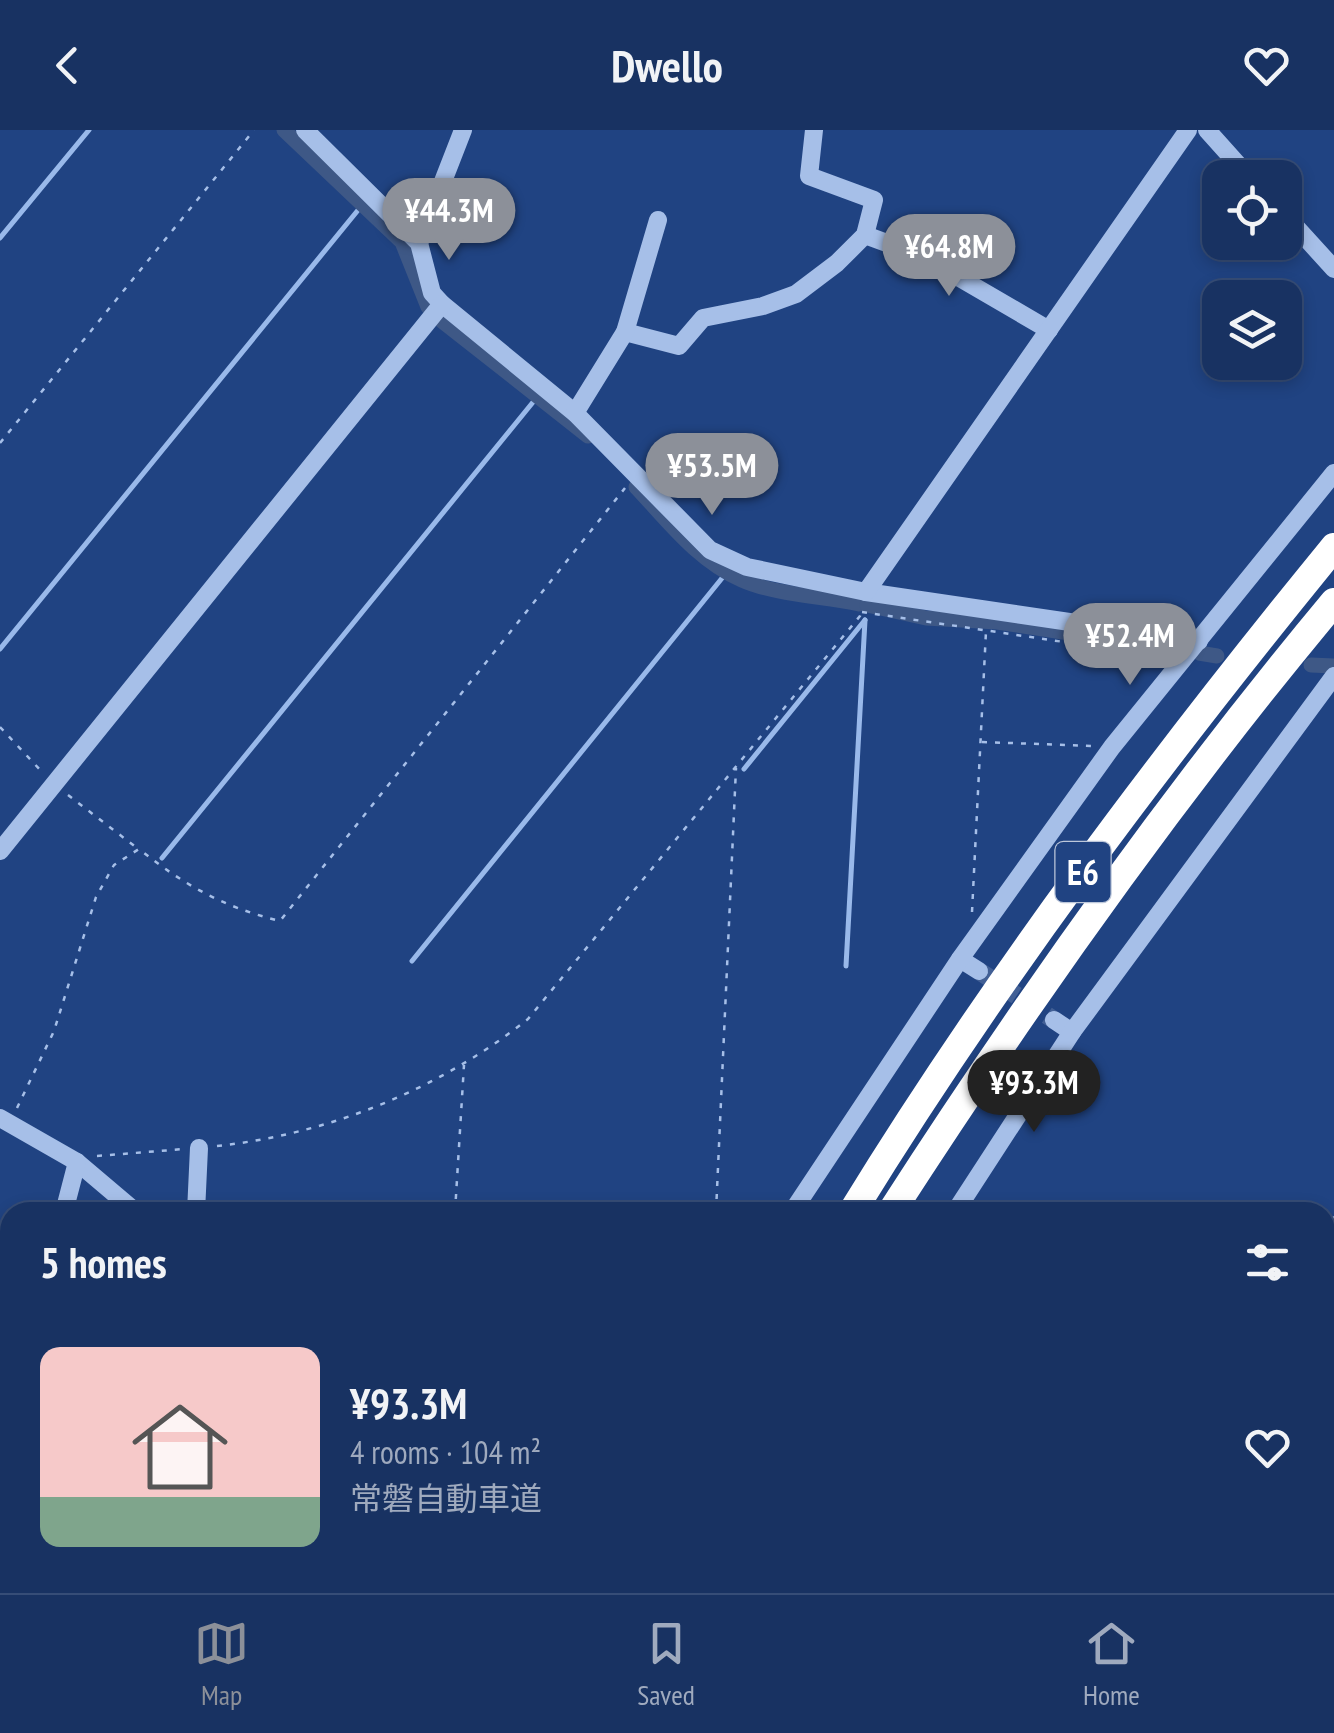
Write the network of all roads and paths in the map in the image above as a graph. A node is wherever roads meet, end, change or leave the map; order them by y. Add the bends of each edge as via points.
1 (254, 130) edge
2 (305, 130) edge
3 (463, 130) edge
4 (814, 130) edge
5 (1188, 130) edge
6 (1207, 130) edge
7 (1234, 160) edge
8 (658, 220) dead end
9 (1302, 234) edge
10 (865, 235) junction
11 (418, 243) junction
12 (1334, 269) edge
13 (442, 304) junction
14 (1049, 330) junction
15 (625, 332) junction
16 (576, 413) junction
17 (0, 443) edge
18 (1334, 473) edge
19 (636, 474) junction
20 (1334, 547) edge
21 (866, 592) junction
22 (1334, 602) edge
23 (861, 612) junction
24 (986, 629) junction
25 (1199, 641) junction
26 (1184, 660) junction
27 (1334, 676) edge
28 (0, 726) edge
29 (980, 742) junction
30 (1112, 747) junction
31 (736, 767) junction
32 (55, 786) junction
33 (138, 849) junction
34 (0, 852) edge
35 (965, 952) junction
36 (979, 971) tunnel mouth
37 (1054, 1020) tunnel mouth
38 (1072, 1032) junction
39 (464, 1064) junction
40 (4, 1120) edge
41 (199, 1148) junction
42 (77, 1162) junction
43 (67, 1202) edge
44 (124, 1202) edge
45 (196, 1202) edge
46 (456, 1202) edge
47 (716, 1202) edge
48 (799, 1202) edge
49 (859, 1202) edge
50 (898, 1202) edge
51 (962, 1202) edge

1 - 17 path
2 - 11 street
3 - 11 street
4 - 10 street via 809,176 874,200
5 - 14 street
6 - 7 street
8 - 15 street
9 - 12 street
10 - 14 street via 922,256
10 - 15 street via 796,294 703,318 679,346
11 - 13 street via 432,293
13 - 16 street
13 - 32 street
14 - 21 street
15 - 16 street
16 - 19 street
18 - 25 street
19 - 21 street via 710,550 747,567
19 - 33 path via 280,921 232,909 186,886
20 - 49 highway, E6 via 1113,830
21 - 23 path
21 - 25 street
22 - 50 highway, E6 via 1140,849
23 - 24 path
23 - 31 path
24 - 26 path
24 - 29 path
25 - 26 street
26 - 30 street
27 - 38 street
28 - 32 path
29 - 30 path
29 - 35 path
30 - 35 street
31 - 39 path via 528,1018
31 - 47 path
32 - 33 path
32 - 34 street
33 - 40 path via 114,864 96,897 54,1031
35 - 36 street
35 - 48 street
37 - 38 street
38 - 51 street
39 - 41 path via 393,1104 266,1141
39 - 46 path
40 - 42 street
41 - 42 path
41 - 45 street
42 - 43 street
42 - 44 street

